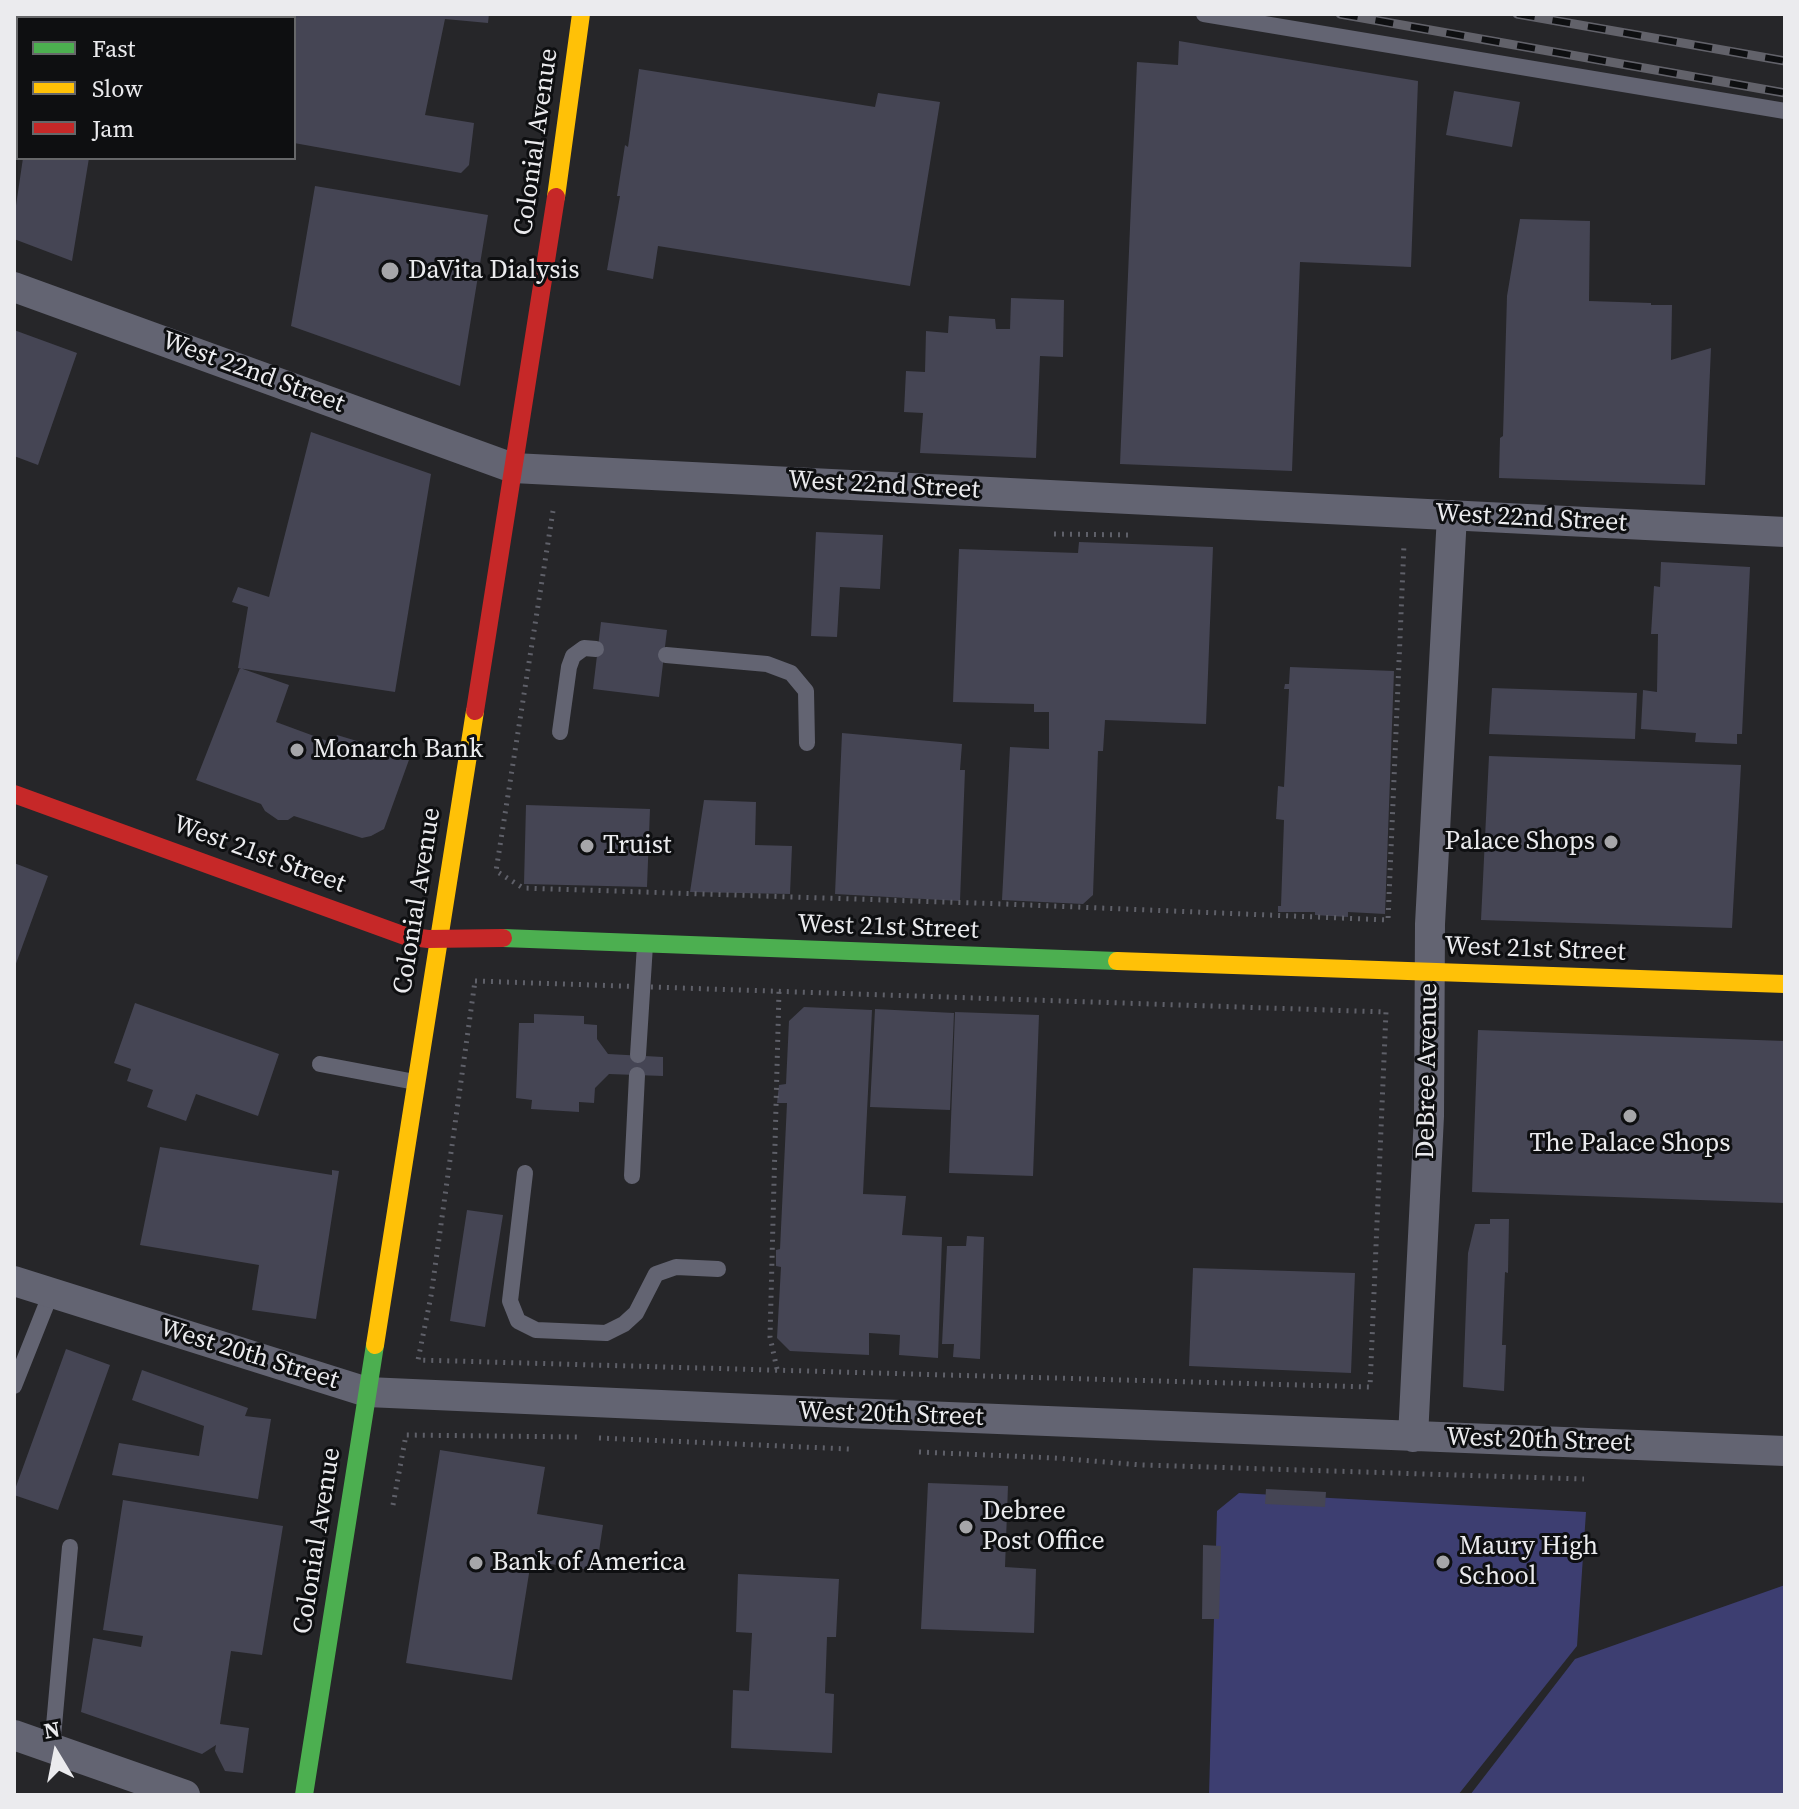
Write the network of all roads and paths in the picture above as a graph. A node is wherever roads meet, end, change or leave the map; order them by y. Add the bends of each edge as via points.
1 (581, 14) edge
2 (1204, 14) edge
3 (1785, 111) edge
4 (14, 287) edge
5 (513, 468) junction
6 (553, 511) dead end
7 (1452, 515) junction
8 (1785, 532) edge
9 (1054, 534) dead end
10 (1134, 535) dead end
11 (1404, 538) dead end
12 (596, 649) dead end
13 (666, 655) dead end
14 (560, 732) dead end
15 (807, 743) dead end
16 (14, 794) edge
17 (439, 938) junction
18 (645, 945) junction
19 (1430, 972) junction
20 (1785, 984) edge
21 (642, 986) junction
22 (779, 991) junction
23 (638, 1055) dead end
24 (320, 1064) dead end
25 (637, 1075) dead end
26 (416, 1083) junction
27 (525, 1173) dead end
28 (632, 1176) dead end
29 (718, 1269) dead end
30 (14, 1281) edge
31 (51, 1293) junction
32 (777, 1369) dead end
33 (14, 1386) edge
34 (367, 1392) junction
35 (1413, 1437) junction
36 (853, 1449) dead end
37 (1785, 1451) edge
38 (915, 1452) dead end
39 (1595, 1479) dead end
40 (392, 1513) dead end
41 (70, 1547) dead end
42 (14, 1735) edge
43 (52, 1748) junction
44 (185, 1795) edge
45 (304, 1795) edge

1 - 5 street, Colonial Avenue
2 - 3 lane
4 - 5 street, West 22nd Street
5 - 7 street, West 22nd Street
5 - 17 street, Colonial Avenue
6 - 11 path via 496,871 523,888 1388,920
7 - 8 street, West 22nd Street
7 - 19 street, DeBree Avenue
9 - 10 path
12 - 14 lane via 584,648 573,656
13 - 15 lane via 767,664 791,673 806,691
16 - 17 street, West 21st Street via 405,936
17 - 18 street, West 21st Street
17 - 26 street, Colonial Avenue
18 - 19 street, West 21st Street
18 - 21 lane
19 - 20 street, West 21st Street
19 - 35 street, DeBree Avenue via 1429,1116
21 - 22 path
21 - 22 path via 475,981 418,1360 1370,1387 1386,1012
21 - 23 lane
22 - 32 path via 770,1337
24 - 26 lane
25 - 28 lane
26 - 34 street, Colonial Avenue
27 - 29 lane via 510,1301 518,1321 536,1330 606,1333 636,1313 656,1274 676,1267
30 - 31 street, West 20th Street
31 - 33 lane
31 - 34 street, West 20th Street
34 - 35 street, West 20th Street
34 - 45 street, Colonial Avenue
35 - 37 street, West 20th Street
36 - 40 path via 406,1435
38 - 39 path
41 - 43 lane
42 - 43 street
43 - 44 street

